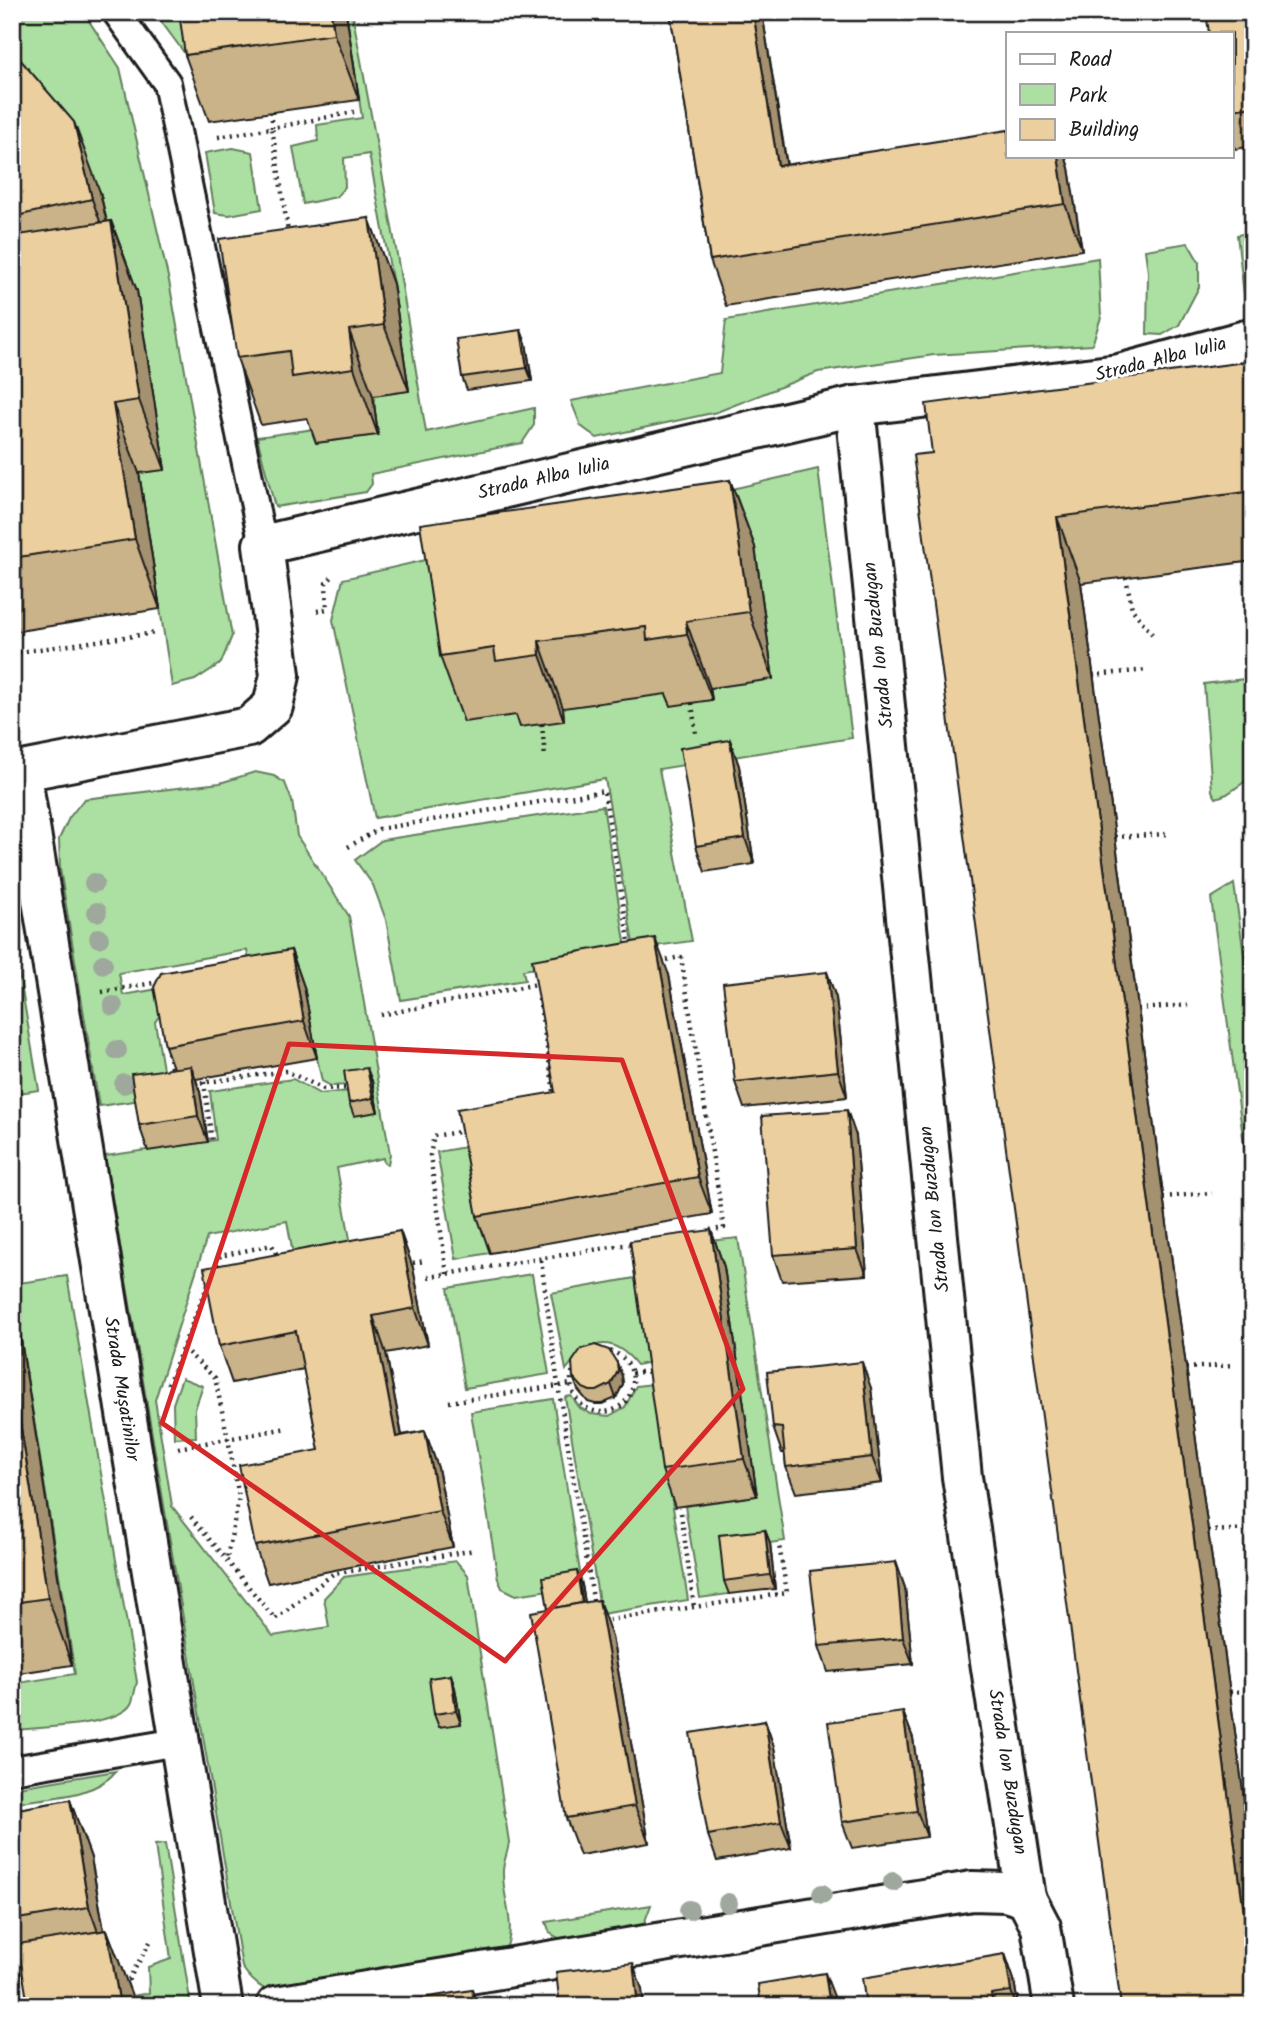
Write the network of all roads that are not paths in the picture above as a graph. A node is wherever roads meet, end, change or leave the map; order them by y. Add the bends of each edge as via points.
1 (116, 12) edge
2 (1253, 338) edge
3 (855, 406) junction
4 (263, 545) junction
5 (17, 773) edge
6 (178, 1742) junction
7 (12, 1770) edge
8 (1026, 1898) junction
9 (223, 2006) edge
10 (276, 2006) edge
11 (1054, 2006) edge

1 - 4 lane via 167,83
2 - 3 street, Strada Alba Iulia via 1119,374
3 - 4 street, Strada Alba Iulia
3 - 8 street, Strada Ion Buzdugan via 962,1477
4 - 5 street via 280,675 273,706 248,727
5 - 6 street, Strada Mușatinilor
6 - 7 lane
6 - 9 street, Strada Mușatinilor
8 - 10 street via 972,1891
8 - 11 street, Strada Ion Buzdugan via 1041,1927

